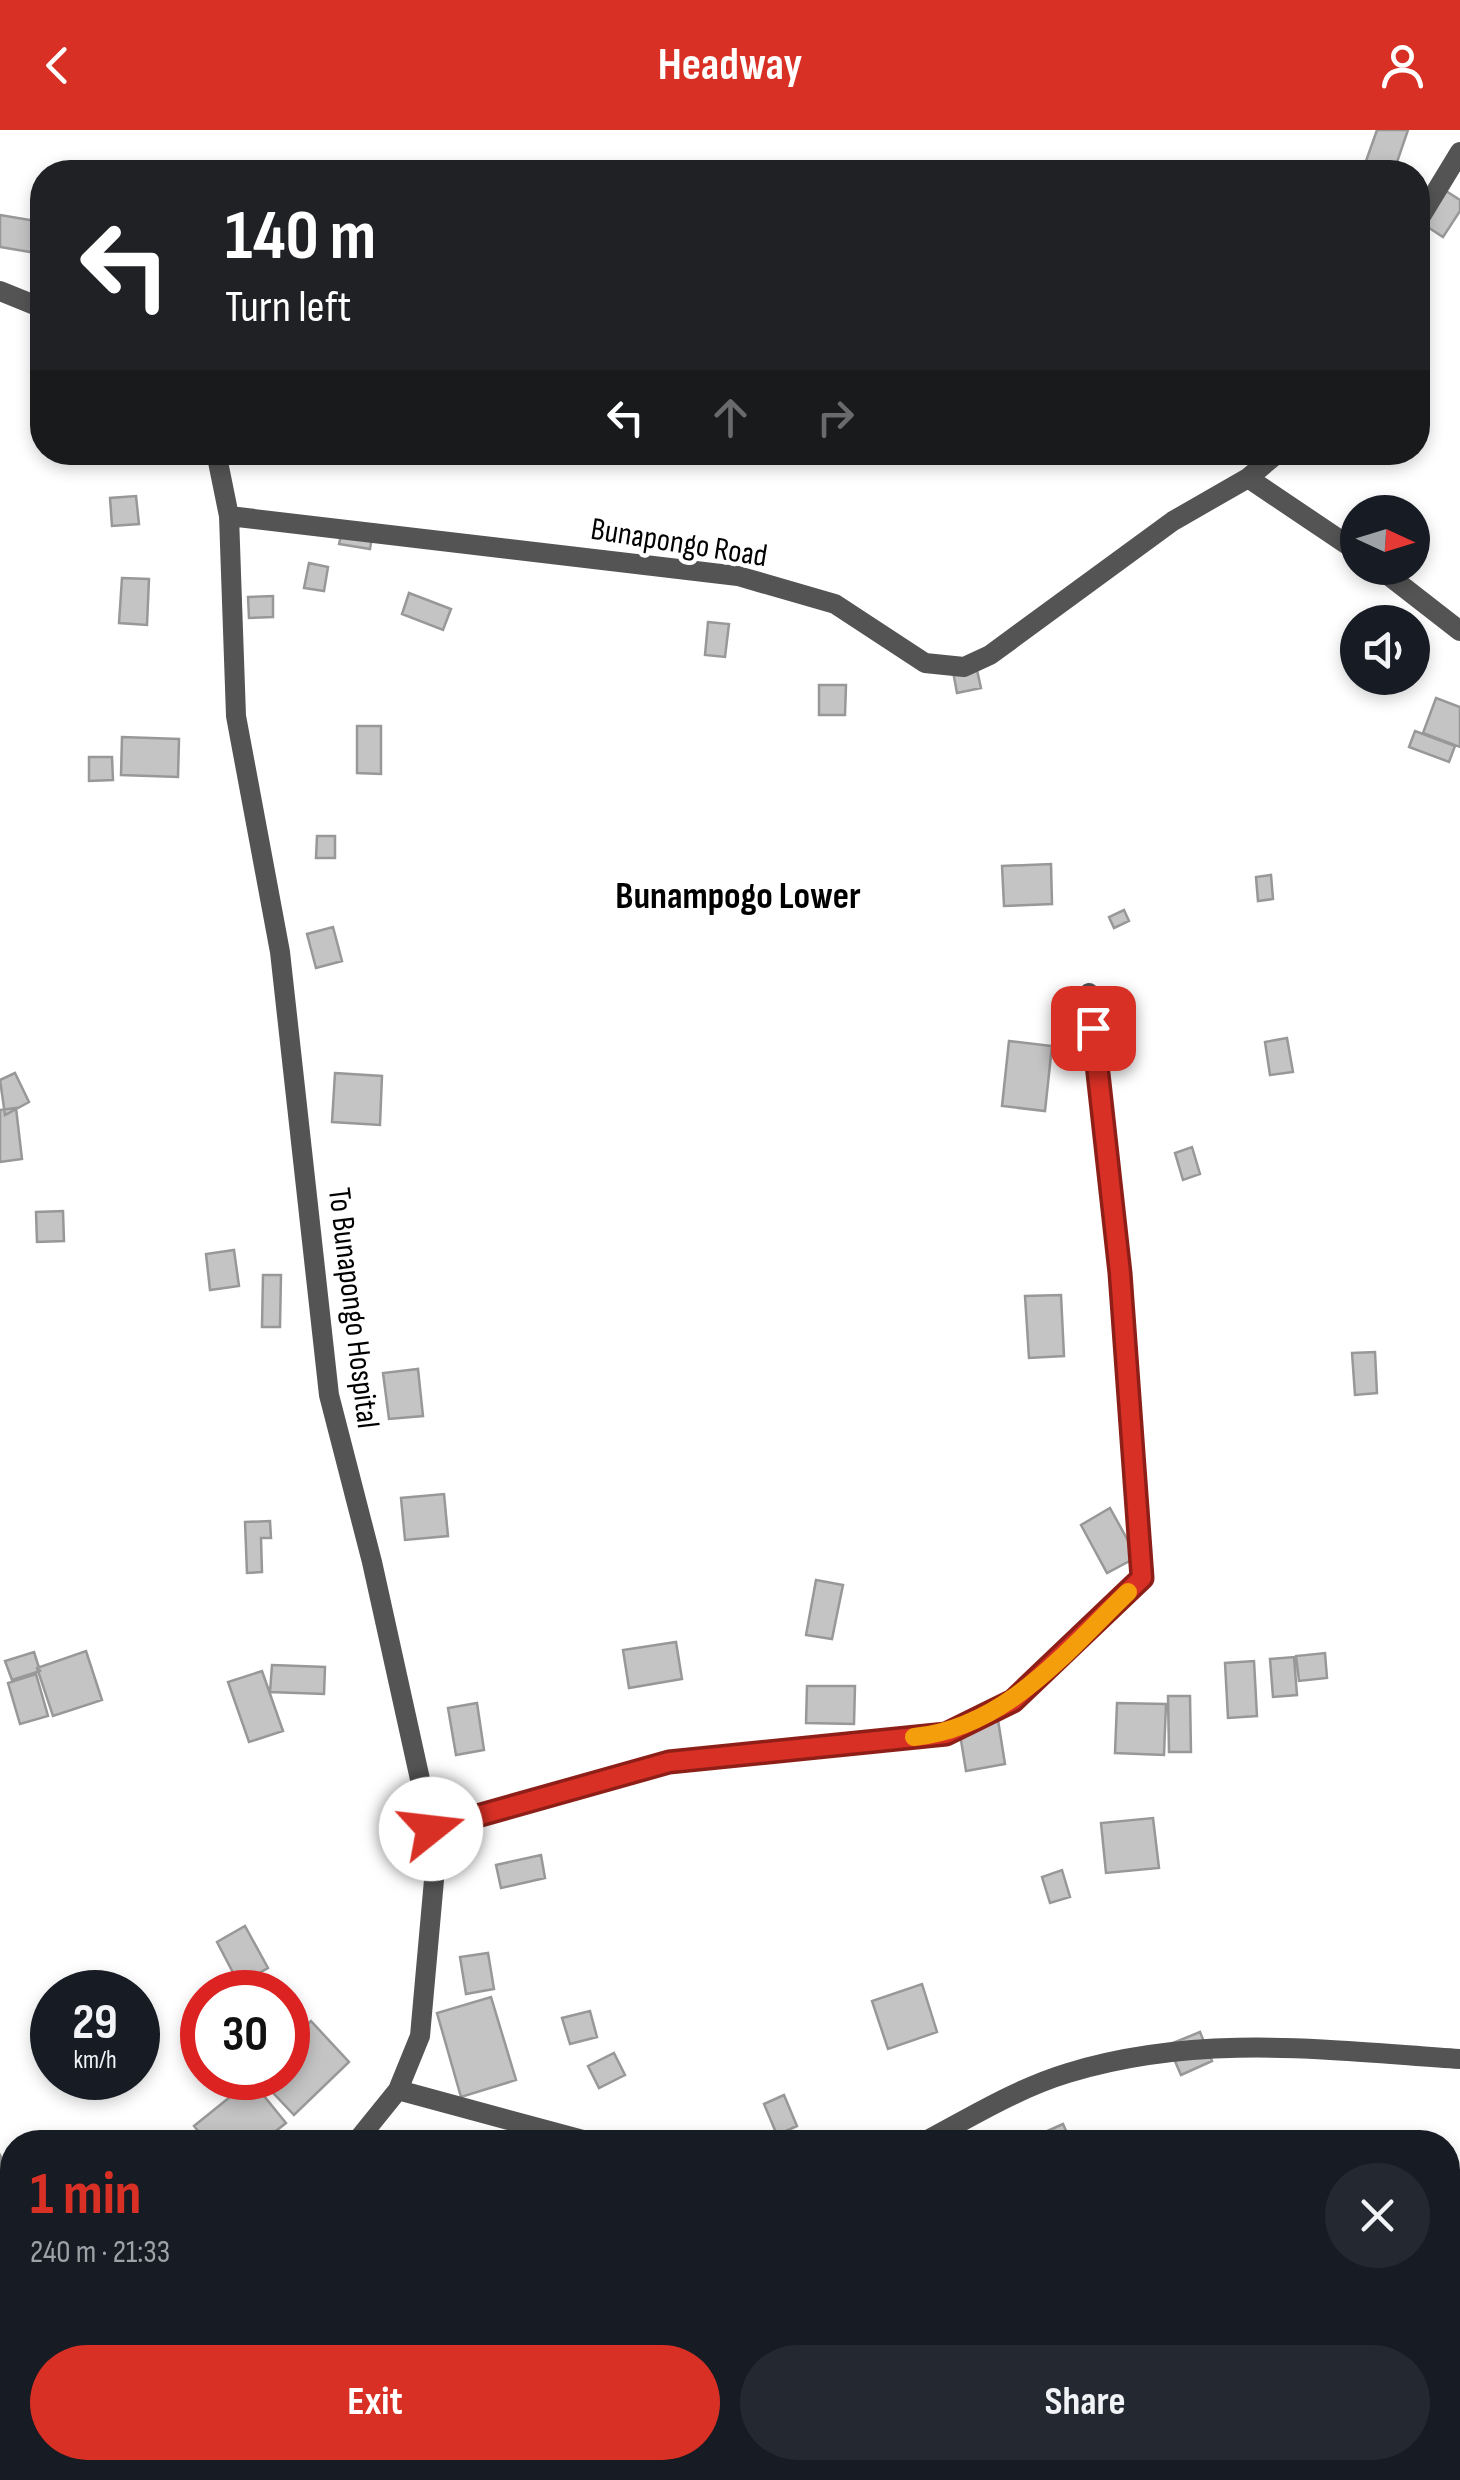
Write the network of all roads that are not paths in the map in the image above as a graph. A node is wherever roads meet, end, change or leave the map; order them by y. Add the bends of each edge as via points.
1 (1460, 152) edge
2 (1430, 201) edge
3 (0, 291) edge
4 (30, 303) edge
5 (219, 465) edge
6 (1264, 465) edge
7 (1248, 478) junction
8 (229, 516) junction
9 (1340, 540) edge
10 (1401, 585) edge
11 (1460, 631) edge
12 (1089, 994) dead end
13 (431, 1829) junction
14 (1460, 2060) edge
15 (398, 2090) junction
16 (366, 2130) edge
17 (546, 2130) edge
18 (949, 2130) edge

1 - 2 street
3 - 4 street
5 - 8 street
6 - 7 street, Bunapongo Road
7 - 8 street, Bunapongo Road via 1173,521 990,655 946,668 925,662 835,604 738,576
7 - 9 street
8 - 13 street, To Bunapongo Hospital via 236,716 280,952 329,1395
10 - 11 street
12 - 13 street via 1120,1273 1142,1578 1013,1701 946,1734 669,1762
13 - 15 street, To Bunapongo Hospital via 434,1880 422,2020
14 - 18 street via 1246,2044 1137,2055 1064,2074
15 - 16 street, To Bunapongo Hospital
15 - 17 street

